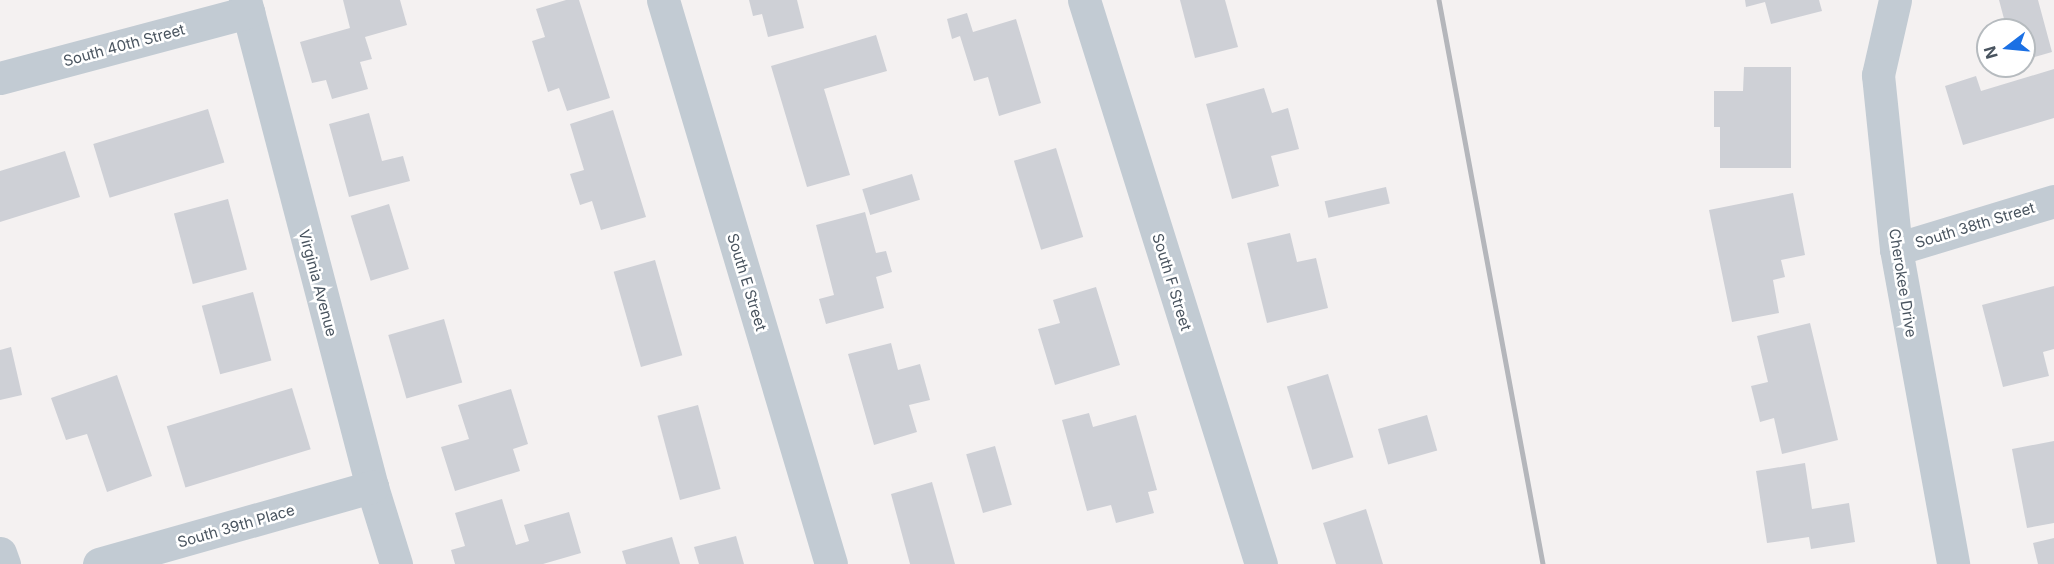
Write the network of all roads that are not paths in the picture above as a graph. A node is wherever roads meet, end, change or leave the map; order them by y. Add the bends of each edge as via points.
1 (663, 0) edge
2 (1084, 0) edge
3 (1895, 0) edge
4 (246, 6) edge
5 (0, 78) edge
6 (2054, 201) edge
7 (1896, 249) junction
8 (372, 487) junction
9 (0, 553) edge
10 (4, 564) edge
11 (99, 564) edge
12 (396, 564) edge
13 (831, 564) edge
14 (1261, 564) edge
15 (1953, 564) edge

1 - 13 street, South E Street
2 - 14 street, South F Street
3 - 7 street, Cherokee Drive via 1878,75
4 - 5 street, South 40th Street
4 - 8 street, Virginia Avenue
6 - 7 street, South 38th Street
7 - 15 street, Cherokee Drive
8 - 11 street, South 39th Place
8 - 12 street, Virginia Avenue
9 - 10 street

